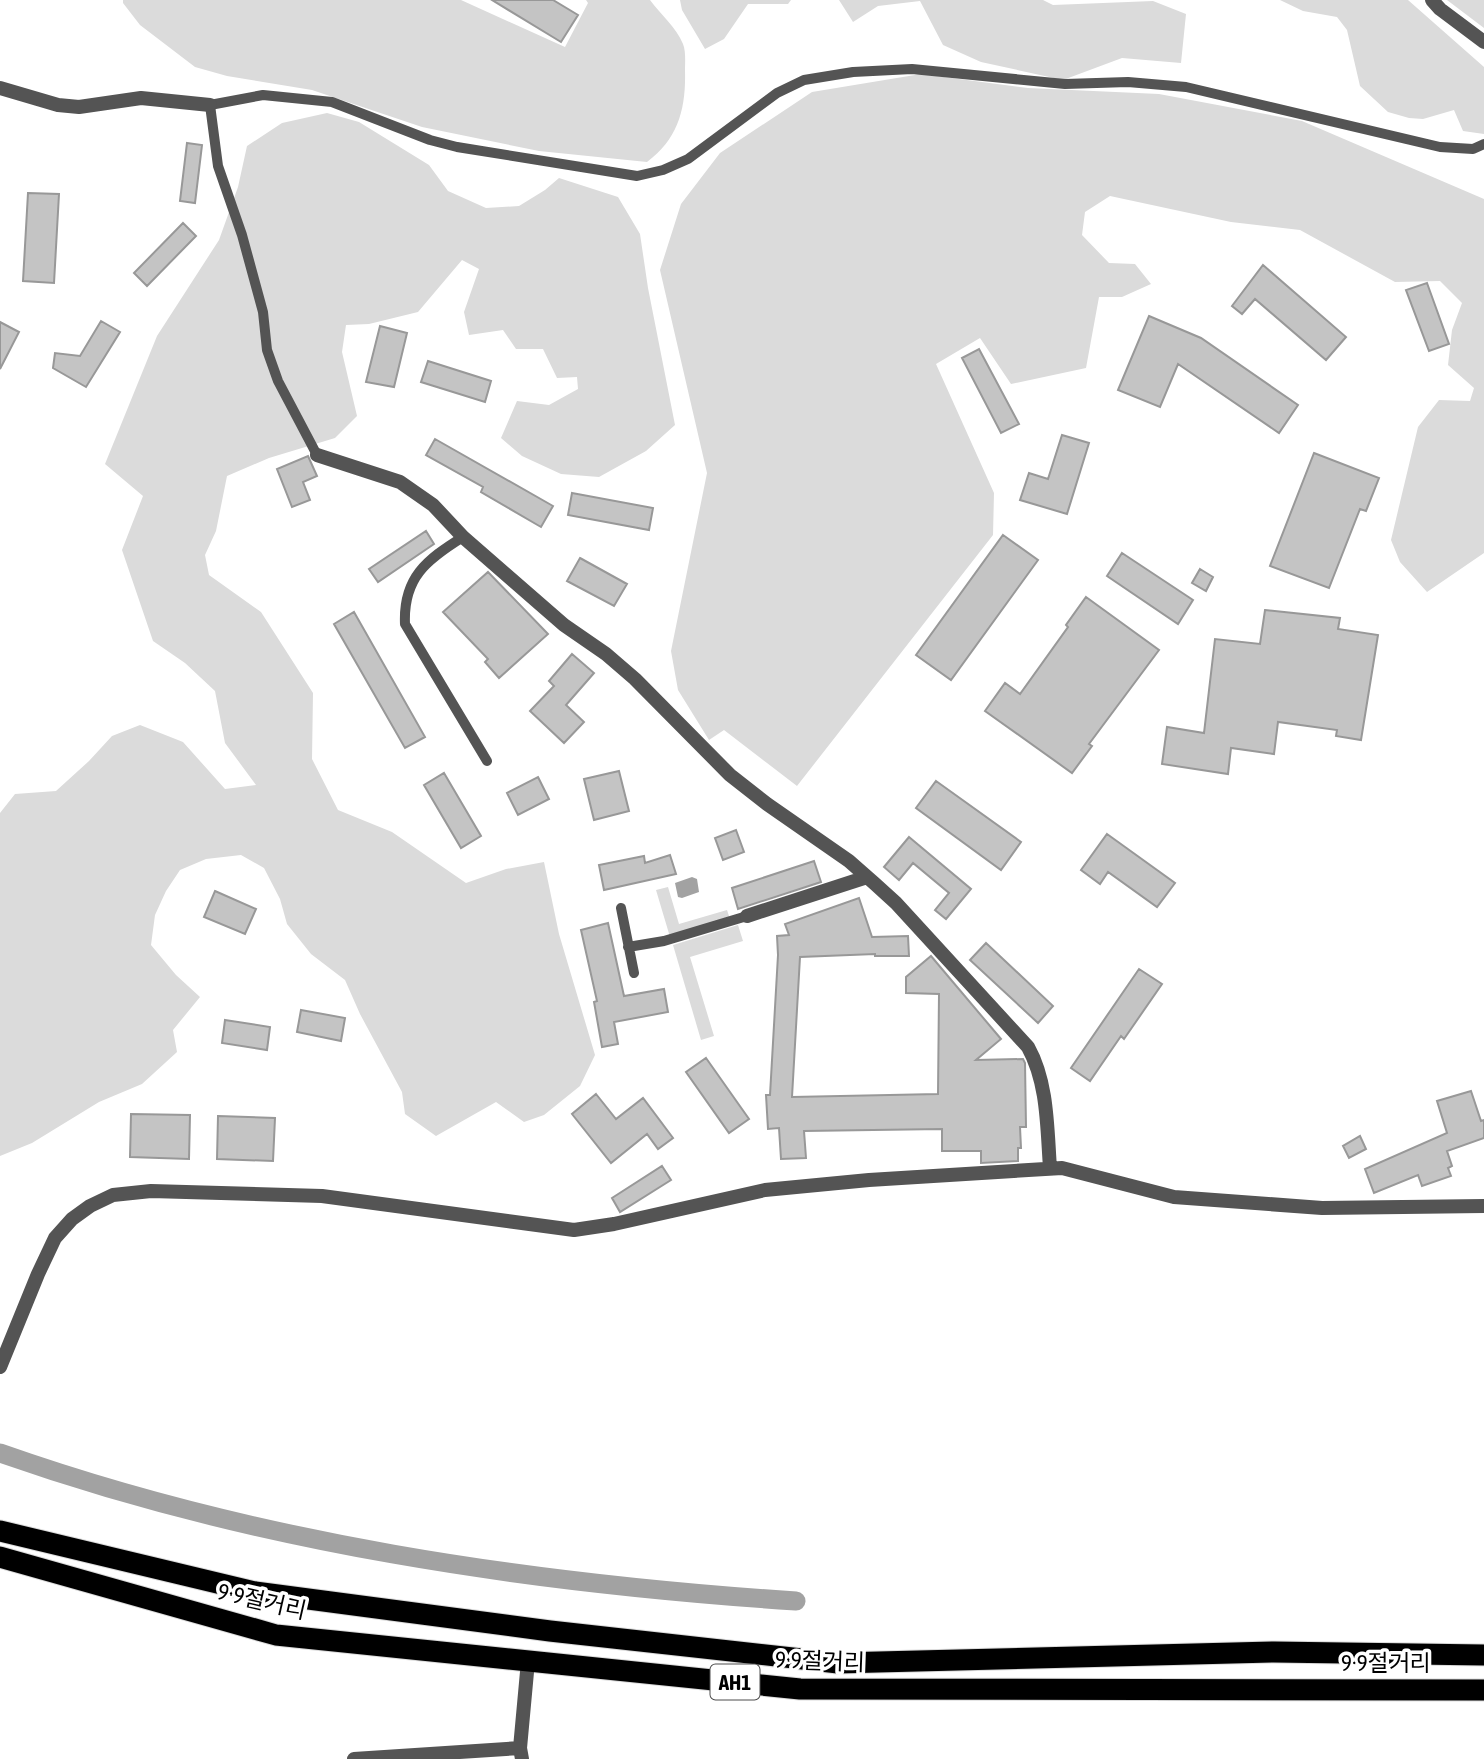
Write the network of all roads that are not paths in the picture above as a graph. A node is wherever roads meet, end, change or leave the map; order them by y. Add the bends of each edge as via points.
1 (1432, 0) edge
2 (1484, 42) edge
3 (0, 88) edge
4 (210, 106) junction
5 (1484, 144) edge
6 (317, 455) joint
7 (463, 537) junction
8 (487, 761) dead end
9 (867, 877) junction
10 (621, 908) dead end
11 (747, 916) joint
12 (628, 947) junction
13 (634, 973) dead end
14 (1050, 1168) junction
15 (1484, 1206) edge
16 (0, 1367) edge
17 (0, 1531) edge
18 (0, 1557) edge
19 (1484, 1655) edge
20 (528, 1661) junction
21 (1484, 1690) edge
22 (521, 1753) edge
23 (354, 1759) edge

1 - 2 street
3 - 4 street via 79,107 141,98
4 - 5 lane via 263,95 332,102 457,147 637,176 688,159 778,93 804,80 912,69 1065,84 1128,82 1186,87 1440,147 1473,149
4 - 6 lane via 218,166 263,312 267,350
6 - 7 street via 400,482 433,505
7 - 8 lane via 422,566 404,604 405,624
7 - 9 street via 564,625 606,654 730,775
9 - 11 street
9 - 14 street via 1028,1047 1038,1064
10 - 12 lane
11 - 12 lane
12 - 13 lane
14 - 15 street via 1088,1173 1174,1197 1322,1208
14 - 16 street via 765,1190 574,1230 322,1196 151,1191 113,1195 72,1219 55,1238
17 - 19 highway, 9·9절거리 / AH1 via 256,1592 838,1663 1274,1652
18 - 20 highway, 9·9절거리 / AH1 via 276,1635
20 - 21 highway, 9·9절거리 / AH1 via 800,1689
20 - 22 street
22 - 23 street

